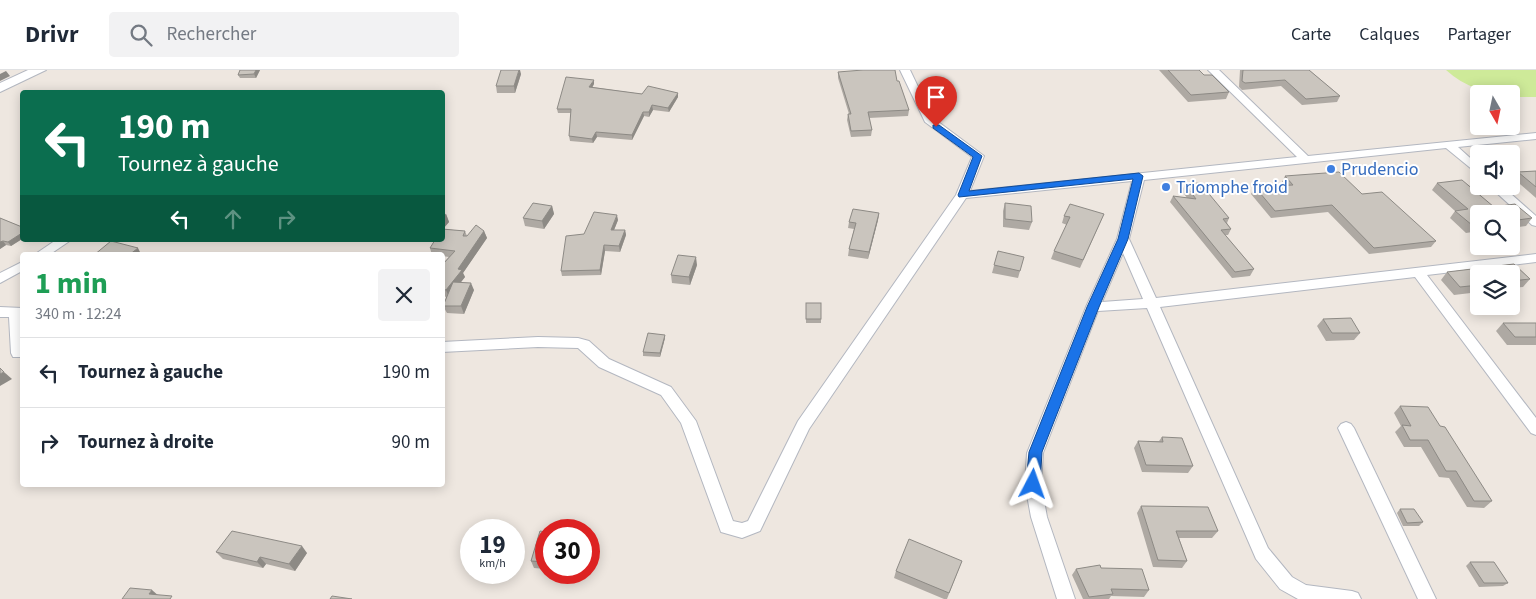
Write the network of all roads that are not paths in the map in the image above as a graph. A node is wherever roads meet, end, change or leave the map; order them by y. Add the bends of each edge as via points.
1 (39, 70) edge
2 (905, 70) edge
3 (1213, 70) edge
4 (0, 71) edge
5 (0, 88) edge
6 (1536, 136) edge
7 (1448, 145) junction
8 (1305, 159) junction
9 (1470, 164) edge
10 (1139, 176) junction
11 (962, 195) junction
12 (1505, 195) edge
13 (1536, 222) edge
14 (1123, 239) junction
15 (62, 242) edge
16 (45, 252) edge
17 (1536, 258) edge
18 (20, 267) edge
19 (1418, 272) junction
20 (0, 279) edge
21 (1153, 302) junction
22 (1093, 307) junction
23 (0, 312) edge
24 (19, 313) edge
25 (445, 347) edge
26 (18, 353) dead end
27 (1346, 428) dead end
28 (1536, 429) edge
29 (1066, 599) edge
30 (1352, 599) edge
31 (1427, 599) edge

1 - 4 street
1 - 5 street
2 - 11 street via 929,120 978,156
3 - 8 street
6 - 7 street
7 - 8 street
7 - 9 street
8 - 10 street
10 - 11 street
10 - 14 street
11 - 25 street via 803,425 754,526 742,531 727,527 688,421 666,392 604,363 578,343
12 - 13 street
14 - 21 street
14 - 22 street
15 - 16 street
17 - 19 street
18 - 20 street
19 - 21 street
19 - 28 street
21 - 22 street
21 - 30 street via 1262,553 1286,583 1304,593
22 - 29 street via 1035,452 1033,484 1038,517
23 - 24 street
24 - 26 street
27 - 31 street

